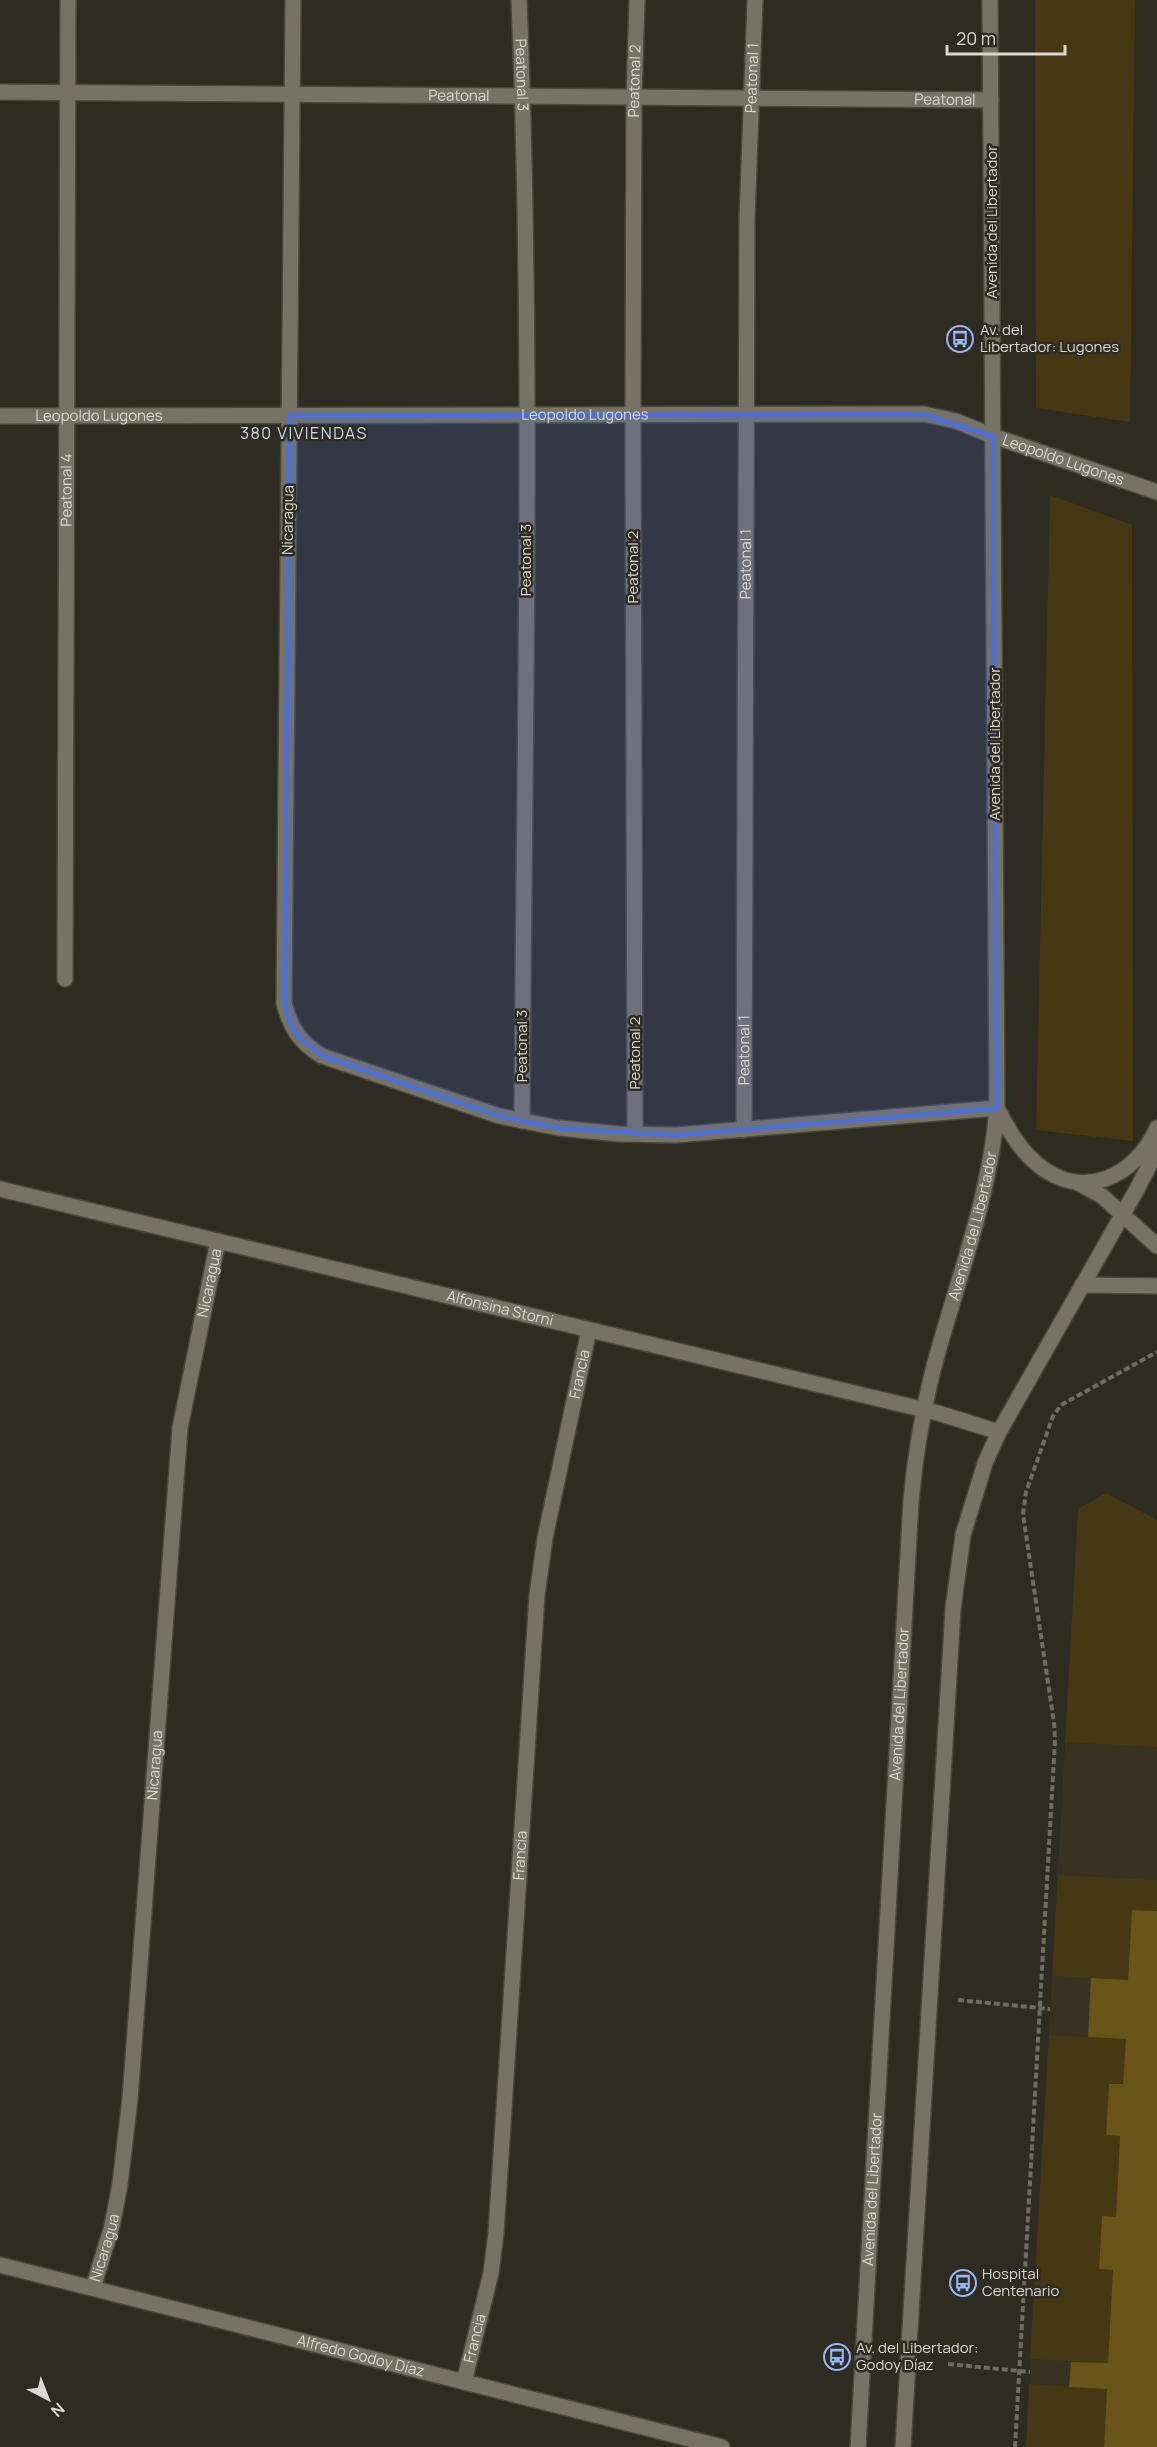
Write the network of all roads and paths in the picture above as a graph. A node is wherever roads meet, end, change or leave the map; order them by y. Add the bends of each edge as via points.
1 (68, 0) edge
2 (293, 0) edge
3 (519, 0) edge
4 (637, 0) edge
5 (755, 0) edge
6 (990, 0) edge
7 (0, 92) edge
8 (68, 93) junction
9 (292, 95) junction
10 (523, 97) junction
11 (634, 97) junction
12 (751, 98) junction
13 (991, 100) junction
14 (633, 414) junction
15 (747, 414) junction
16 (289, 415) junction
17 (527, 415) junction
18 (0, 416) edge
19 (66, 416) junction
20 (993, 436) junction
21 (1157, 492) edge
22 (65, 978) dead end
23 (998, 1108) junction
24 (522, 1120) junction
25 (1157, 1128) edge
26 (744, 1130) junction
27 (635, 1134) junction
28 (1157, 1142) edge
29 (1075, 1182) junction
30 (0, 1189) edge
31 (1123, 1213) junction
32 (218, 1241) junction
33 (1157, 1246) edge
34 (1082, 1286) junction
35 (1157, 1286) edge
36 (589, 1330) junction
37 (1157, 1352) edge
38 (924, 1411) junction
39 (999, 1432) junction
40 (953, 1999) dead end
41 (1040, 2008) junction
42 (1050, 2009) dead end
43 (0, 2265) edge
44 (93, 2288) junction
45 (948, 2364) dead end
46 (1019, 2371) junction
47 (1030, 2372) dead end
48 (464, 2382) junction
49 (722, 2447) edge
50 (858, 2447) edge
51 (903, 2447) edge
52 (1015, 2447) edge

1 - 8 street, Peatonal 4
2 - 9 street, Nicaragua
3 - 10 street, Peatonal 3
4 - 11 street, Peatonal 2
5 - 12 street, Peatonal 1
6 - 13 street, Avenida del Libertador
7 - 8 street, Peatonal
8 - 9 street, Peatonal
8 - 19 street, Peatonal 4
9 - 10 street, Peatonal
9 - 16 street, Nicaragua
10 - 11 street, Peatonal
10 - 17 street, Peatonal 3
11 - 12 street, Peatonal
11 - 14 street, Peatonal 2
12 - 13 street, Peatonal
12 - 15 street, Peatonal 1
13 - 20 street, Avenida del Libertador
14 - 15 street, Leopoldo Lugones
14 - 17 street, Leopoldo Lugones
14 - 27 street, Peatonal 2
15 - 20 street, Leopoldo Lugones via 924,414 956,421
15 - 26 street, Peatonal 1
16 - 17 street, Leopoldo Lugones
16 - 19 street, Leopoldo Lugones
16 - 24 street, Nicaragua via 284,1003 289,1021 298,1037 322,1056 499,1116
17 - 24 street, Peatonal 3
18 - 19 street, Leopoldo Lugones
19 - 22 street, Peatonal 4
20 - 21 street, Leopoldo Lugones
20 - 23 street, Avenida del Libertador
23 - 26 street
23 - 29 street via 1024,1152 1056,1176
23 - 38 street, Avenida del Libertador via 986,1191
24 - 27 street via 559,1128
25 - 29 street via 1146,1148 1124,1171 1109,1179
26 - 27 street
28 - 31 street via 1149,1166
29 - 31 street
30 - 32 street, Alfonsina Storni
31 - 33 street
31 - 34 street
32 - 36 street, Alfonsina Storni
32 - 44 street, Nicaragua via 180,1428 130,2099 112,2226
34 - 35 street
34 - 39 street
36 - 38 street, Alfonsina Storni
36 - 48 street, Francia via 545,1538 537,1595 496,2233 491,2273
37 - 41 path via 1061,1405 1053,1416 1026,1492 1024,1528 1054,1723
38 - 39 street, Alfonsina Storni
38 - 50 street, Avenida del Libertador via 911,1501
39 - 51 street via 963,1535 953,1609
40 - 41 path
41 - 42 path
41 - 46 path
43 - 44 street, Alfredo Godoy Díaz
44 - 48 street, Alfredo Godoy Díaz
45 - 46 path
46 - 47 path
46 - 52 path
48 - 49 street, Alfredo Godoy Díaz

